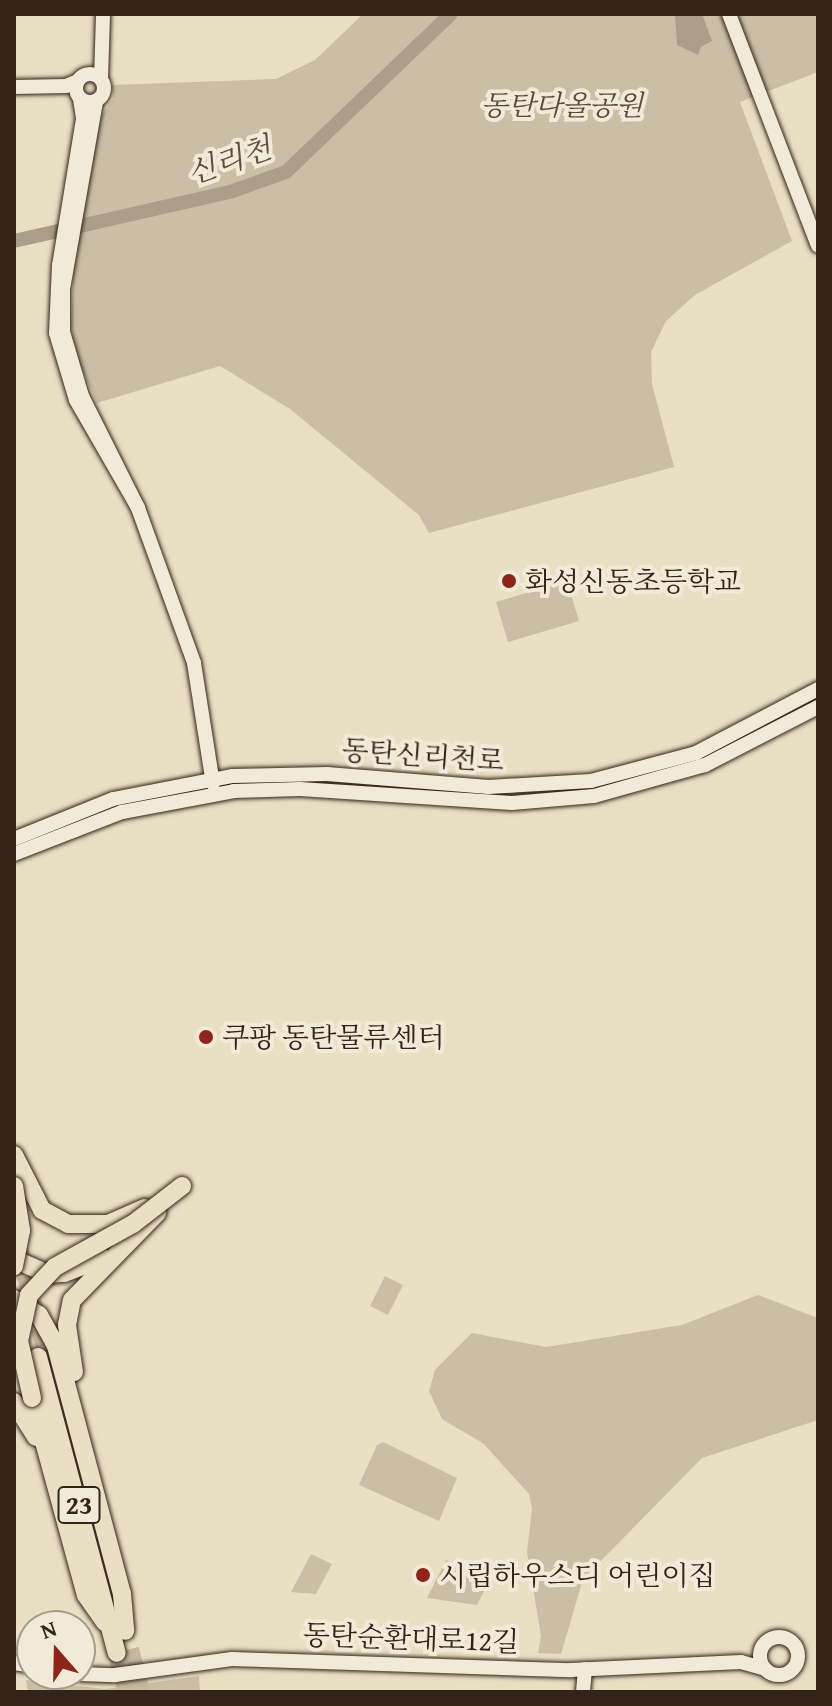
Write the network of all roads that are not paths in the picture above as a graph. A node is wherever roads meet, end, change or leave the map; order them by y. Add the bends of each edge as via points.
1 (102, 14) edge
2 (729, 14) edge
3 (101, 79) junction
4 (14, 87) edge
5 (80, 87) junction
6 (14, 93) edge
7 (96, 101) junction
8 (83, 140) junction
9 (818, 246) edge
10 (818, 689) edge
11 (818, 707) edge
12 (213, 786) junction
13 (14, 839) edge
14 (14, 854) edge
15 (14, 1155) edge
16 (14, 1186) edge
17 (182, 1186) junction
18 (14, 1259) edge
19 (14, 1266) edge
20 (14, 1299) edge
21 (43, 1356) tunnel mouth
22 (23, 1400) edge
23 (96, 1493) junction
24 (120, 1641) junction
25 (767, 1641) junction
26 (741, 1662) junction
27 (585, 1669) junction
28 (765, 1669) junction
29 (96, 1674) edge
30 (583, 1692) edge

1 - 3 street
1 - 5 street
2 - 9 street
3 - 5 street
3 - 7 street via 104,92
4 - 5 street
5 - 6 street
5 - 7 street
5 - 8 street
7 - 8 street
8 - 12 street via 63,264 62,322 70,363 138,508 194,663
10 - 12 street, 동탄신리천로 via 696,753 591,781 520,787 327,774
11 - 12 street, 동탄신리천로 via 705,765 594,796 512,803
12 - 13 street, 동탄신리천로 via 113,799
12 - 14 street, 동탄신리천로 via 122,812
15 - 17 highway via 42,1210 80,1227 132,1215
16 - 19 highway, bridge via 21,1230
17 - 18 highway via 120,1244 86,1267 48,1274
17 - 22 highway, bridge via 120,1232 55,1267 29,1295 19,1341
17 - 23 highway via 72,1300 70,1354
20 - 23 highway via 39,1315 56,1346
21 - 24 highway, 23
22 - 24 highway via 51,1468 86,1595
23 - 24 highway via 122,1594
25 - 26 street
25 - 28 street via 760,1657
25 - 28 street via 790,1640 799,1655 794,1668 783,1675
26 - 27 street, 동탄순환대로12길
26 - 28 street, 동탄순환대로12길
27 - 29 street, 동탄순환대로12길 via 232,1659
27 - 30 street

